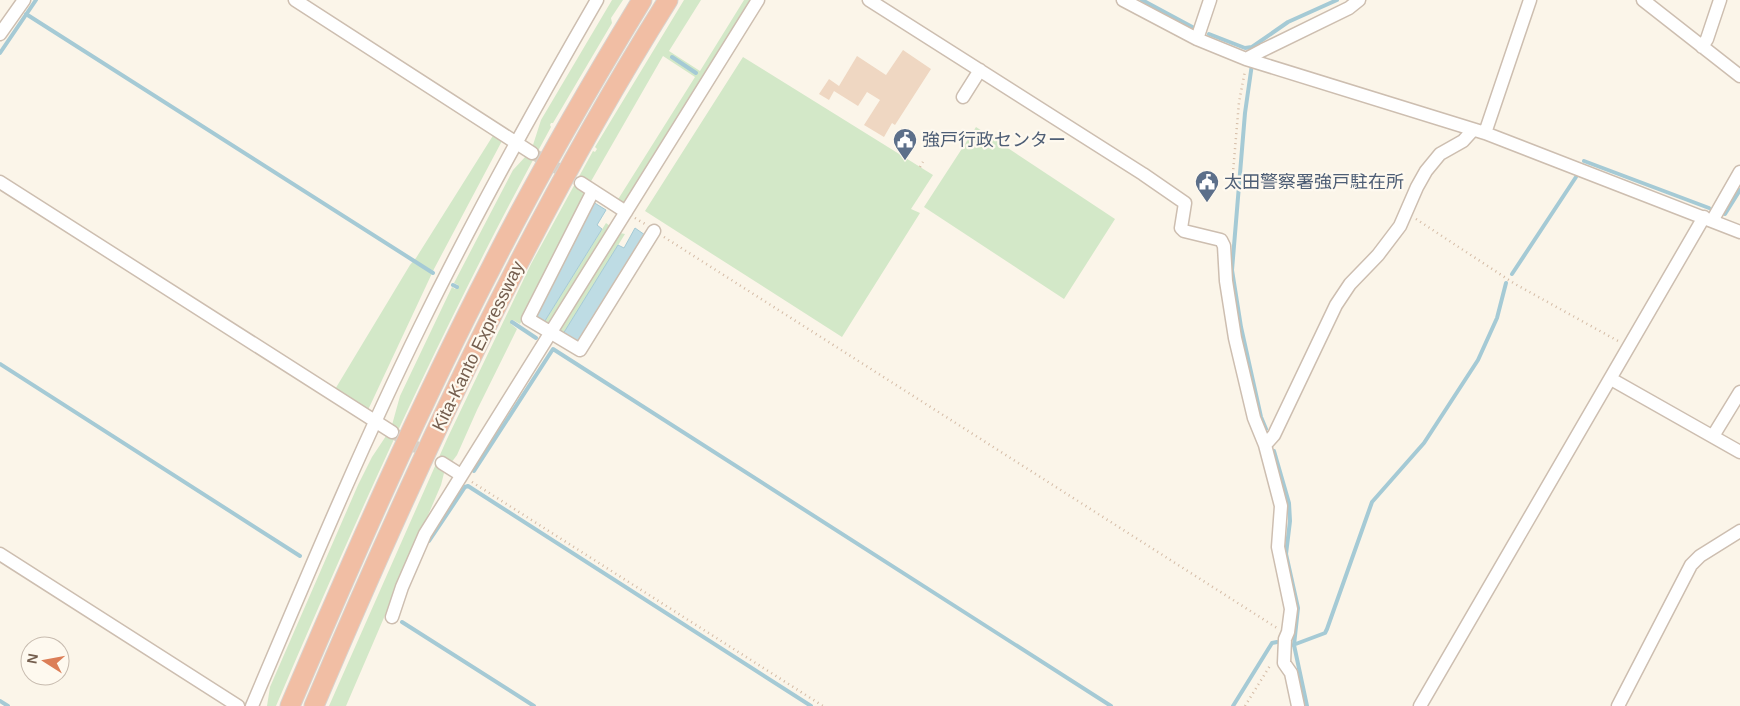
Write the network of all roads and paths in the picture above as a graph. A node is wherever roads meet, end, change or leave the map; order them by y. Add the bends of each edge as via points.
1 (294, 0) edge
2 (597, 0) edge
3 (642, 0) edge
4 (668, 0) edge
5 (758, 0) edge
6 (869, 0) edge
7 (1123, 0) edge
8 (1210, 0) edge
9 (1359, 0) edge
10 (1530, 0) edge
11 (1643, 0) edge
12 (1720, 0) edge
13 (21, 3) edge
14 (0, 34) edge
15 (1196, 39) junction
16 (1702, 46) junction
17 (1246, 59) junction
18 (980, 70) junction
19 (1740, 76) edge
20 (963, 97) dead end
21 (1479, 131) junction
22 (516, 142) junction
23 (532, 153) tunnel mouth
24 (923, 162) dead end
25 (920, 167) dead end
26 (1740, 172) edge
27 (0, 182) edge
28 (581, 183) tunnel mouth
29 (1232, 184) dead end
30 (593, 191) junction
31 (626, 212) junction
32 (1406, 212) junction
33 (1708, 219) junction
34 (654, 231) junction
35 (1740, 232) edge
36 (550, 332) junction
37 (1629, 347) junction
38 (1611, 379) junction
39 (1740, 392) edge
40 (375, 421) junction
41 (392, 432) tunnel mouth
42 (1713, 436) junction
43 (1265, 446) junction
44 (1740, 452) edge
45 (442, 463) tunnel mouth
46 (461, 475) junction
47 (1740, 531) edge
48 (0, 554) edge
49 (392, 617) dead end
50 (1284, 643) junction
51 (238, 706) edge
52 (252, 706) edge
53 (290, 706) edge
54 (314, 706) edge
55 (823, 706) edge
56 (1245, 706) edge
57 (1298, 706) edge
58 (1420, 706) edge
59 (1618, 706) edge

1 - 22 street
2 - 22 street
3 - 53 highway, Kita-Kanto Expressway via 552,152 491,267 413,428
4 - 54 highway, Kita-Kanto Expressway via 572,162 508,284 446,409
5 - 31 street
6 - 18 street
7 - 15 street
8 - 15 street
9 - 17 street
10 - 21 street
11 - 16 street
12 - 16 street
13 - 14 street
15 - 17 street
16 - 19 street
17 - 21 street
17 - 29 path
18 - 20 street
18 - 43 street via 1185,203 1181,224 1184,231 1221,240 1235,338 1254,418
21 - 32 street via 1440,154 1426,171
21 - 33 street
22 - 23 street
22 - 40 street via 459,248
24 - 25 path
26 - 33 street
27 - 40 street
28 - 30 street
30 - 31 street
30 - 36 street via 528,319
31 - 34 path
31 - 36 street
32 - 37 path via 1515,284
32 - 43 street via 1400,226 1336,305 1274,435
33 - 35 street
33 - 37 street
34 - 36 street via 580,350
34 - 50 path via 1279,629
36 - 46 street
37 - 38 street
38 - 42 street
38 - 58 street
39 - 42 street
40 - 41 street
40 - 52 street
42 - 44 street
43 - 50 street via 1281,506 1278,547 1291,609
45 - 46 street
46 - 49 street via 425,534
46 - 55 path
47 - 59 street via 1700,556 1692,565
48 - 51 street
50 - 56 path
50 - 57 street via 1284,663 1291,673

